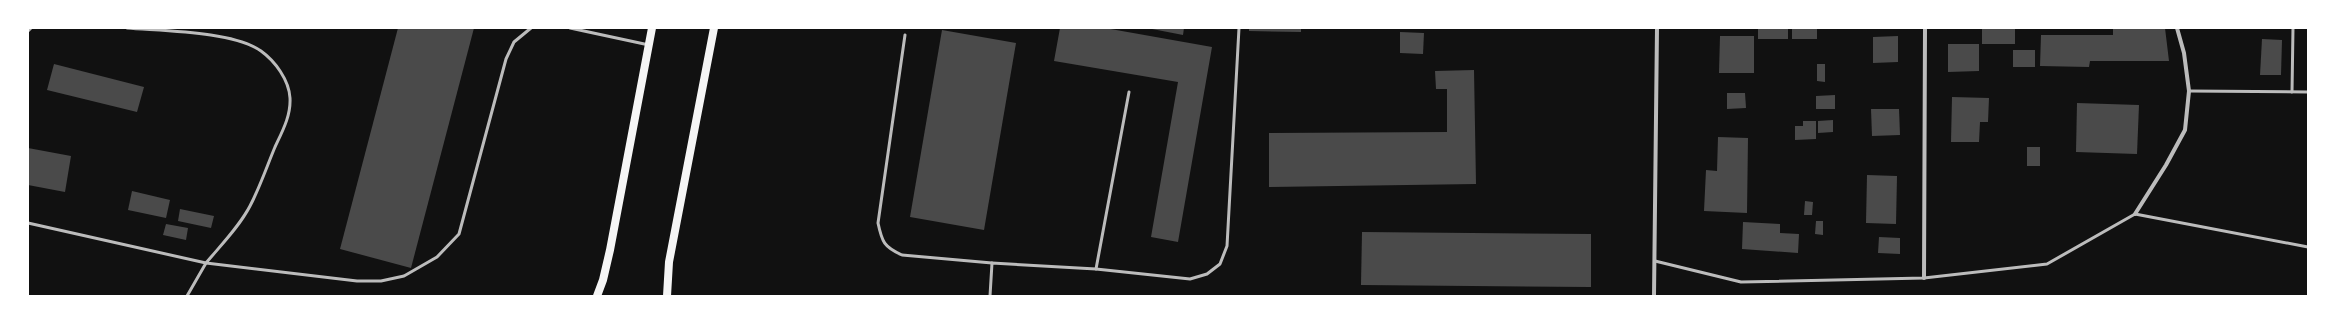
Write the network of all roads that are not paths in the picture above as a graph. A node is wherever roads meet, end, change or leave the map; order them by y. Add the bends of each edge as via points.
1 (31, 28) edge
2 (127, 28) edge
3 (531, 28) edge
4 (570, 28) edge
5 (652, 28) edge
6 (714, 28) edge
7 (1239, 28) edge
8 (1657, 28) edge
9 (1925, 28) edge
10 (2177, 28) edge
11 (2293, 28) edge
12 (28, 31) edge
13 (905, 35) dead end
14 (649, 45) junction
15 (2189, 91) junction
16 (1129, 92) dead end
17 (2292, 92) junction
18 (2308, 92) edge
19 (2135, 214) junction
20 (28, 223) edge
21 (2308, 247) edge
22 (1655, 262) junction
23 (206, 263) junction
24 (992, 263) junction
25 (1096, 268) junction
26 (1924, 278) junction
27 (187, 296) edge
28 (597, 296) edge
29 (667, 296) edge
30 (990, 296) edge
31 (1654, 296) edge

1 - 12 lane
2 - 23 lane via 214,36 246,43 261,50 275,65 289,90 288,117 250,206 235,230
3 - 23 lane via 514,42 506,59 459,234 437,257 404,276 357,282
4 - 14 lane
5 - 14 main road
6 - 29 main road via 669,262
7 - 25 lane via 1227,246 1220,264 1207,274 1190,279
8 - 22 street
9 - 26 street
10 - 15 street via 2184,52
11 - 17 lane
13 - 24 lane via 878,223 881,238 889,249 902,255
14 - 28 main road via 610,250
15 - 17 lane
15 - 19 street via 2185,130
16 - 25 lane
17 - 18 lane
19 - 21 lane
19 - 26 lane via 2047,264
20 - 23 lane
22 - 26 lane via 1741,282
22 - 31 street
23 - 27 lane
24 - 25 lane
24 - 30 lane

